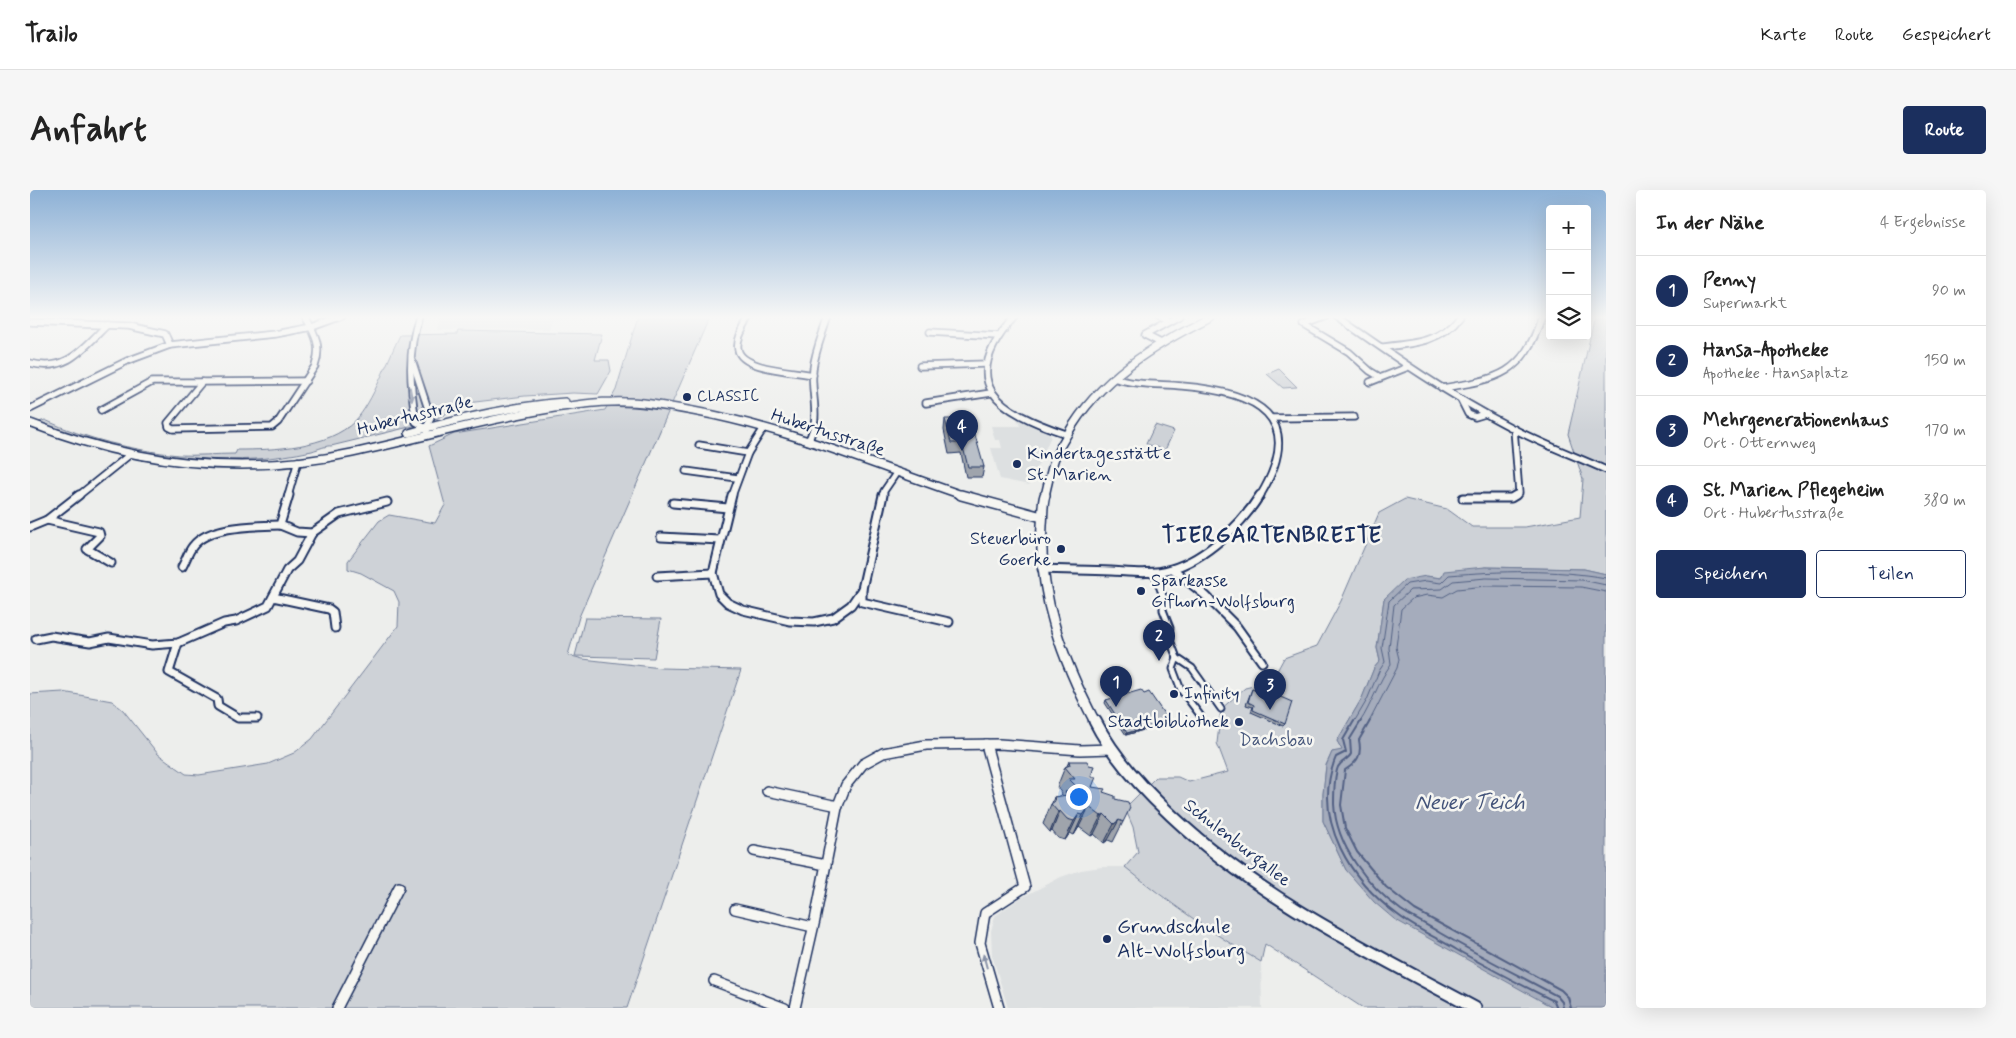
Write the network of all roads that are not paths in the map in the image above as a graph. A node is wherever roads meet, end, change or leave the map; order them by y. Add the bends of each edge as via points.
1 (73, 354) edge
2 (145, 354) edge
3 (319, 354) edge
4 (410, 354) joint
5 (738, 354) edge
6 (817, 354) edge
7 (991, 354) edge
8 (1145, 354) edge
9 (1351, 354) edge
10 (1391, 354) edge
11 (1528, 354) edge
12 (30, 363) edge
13 (986, 364) junction
14 (920, 366) dead end
15 (1408, 367) junction
16 (814, 375) junction
17 (1380, 377) junction
18 (1113, 378) junction
19 (306, 381) junction
20 (202, 382) junction
21 (1370, 382) dead end
22 (1442, 388) junction
23 (991, 393) junction
24 (601, 402) joint
25 (926, 403) dead end
26 (30, 409) edge
27 (101, 410) dead end
28 (1354, 417) dead end
29 (1272, 418) junction
30 (30, 423) edge
31 (764, 428) junction
32 (1514, 429) junction
33 (427, 431) junction
34 (1066, 434) junction
35 (808, 441) junction
36 (699, 445) dead end
37 (748, 453) junction
38 (128, 456) junction
39 (298, 461) junction
40 (1606, 470) edge
41 (686, 471) dead end
42 (897, 472) junction
43 (737, 478) junction
44 (1463, 498) dead end
45 (387, 502) dead end
46 (673, 503) dead end
47 (728, 508) junction
48 (1042, 517) junction
49 (47, 520) junction
50 (280, 525) junction
51 (30, 526) edge
52 (312, 533) junction
53 (661, 536) dead end
54 (720, 540) junction
55 (110, 563) dead end
56 (182, 567) dead end
57 (1042, 569) junction
58 (1173, 569) junction
59 (1150, 571) junction
60 (713, 573) junction
61 (657, 576) dead end
62 (862, 589) junction
63 (273, 597) junction
64 (950, 622) dead end
65 (335, 628) dead end
66 (36, 639) dead end
67 (178, 643) junction
68 (1177, 658) junction
69 (1262, 662) dead end
70 (1221, 709) dead end
71 (1200, 714) dead end
72 (257, 718) dead end
73 (986, 744) junction
74 (1112, 749) junction
75 (767, 791) dead end
76 (838, 806) junction
77 (754, 851) dead end
78 (826, 865) junction
79 (399, 887) dead end
80 (735, 909) dead end
81 (814, 927) junction
82 (714, 980) dead end
83 (337, 1008) edge
84 (785, 1008) edge
85 (795, 1008) edge
86 (999, 1008) edge
87 (1475, 1008) edge

1 - 12 street via 60,365 42,368
2 - 26 street
3 - 19 street
4 - 33 street via 431,418
4 -> 33 street via 409,387 416,422
5 - 16 street via 743,361 754,365
6 - 16 street
7 - 13 street
8 - 18 street, Schulenburgallee
9 - 17 street
10 - 15 street
11 - 22 street via 1514,368 1486,381
13 - 14 street
13 - 23 street
15 - 17 street
15 - 22 street
16 - 35 street via 816,415
17 - 21 street
18 - 29 street via 1227,393 1252,403
18 - 34 street, Schulenburgallee via 1092,398
19 - 20 street
19 - 20 street via 272,427 169,427 168,424
20 - 27 street via 152,382
22 - 32 street
23 - 25 street
23 - 34 street via 1019,415
24 - 31 street, Hubertusstraße via 682,408
24 - 33 street, Hubertusstraße
28 - 29 street
29 - 58 street via 1279,429 1280,450 1247,513 1208,548
30 - 38 street, Hubertusstraße via 89,446
31 - 35 street, Hubertusstraße
31 - 37 street
32 - 40 street
32 - 44 street via 1519,493 1511,498
33 - 39 street, Hubertusstraße via 362,451
34 - 48 street, Schulenburgallee via 1048,481
35 - 42 street, Hubertusstraße
36 - 37 street
37 - 43 street
38 - 39 street, Hubertusstraße via 224,465
38 - 49 street
39 - 50 street
41 - 43 street
42 - 48 street, Hubertusstraße via 958,494
42 - 62 street via 880,503
43 - 47 street
45 - 52 street via 339,514
46 - 47 street
47 - 54 street
48 - 57 street, Schulenburgallee
49 - 51 street
49 - 55 street via 99,532 100,536 87,549
50 - 52 street via 297,532
50 - 56 street via 222,530 195,544
52 - 63 street
53 - 54 street
54 - 60 street
57 - 59 street
57 - 74 street, Schulenburgallee via 1062,653 1087,708
58 - 59 street
58 - 69 street via 1236,627
59 - 68 street via 1155,575 1163,596 1163,610 1170,628 1168,635
60 - 61 street
60 - 62 street via 719,594 728,603 762,616 790,621 814,622 833,618 851,605
62 - 64 street via 862,602
63 - 65 street via 330,609
63 - 67 street via 268,606
66 - 67 street via 51,636 90,642 109,638 152,645
67 - 72 street via 169,672 217,699 218,706 238,718
68 - 70 street via 1192,668
68 - 71 street via 1173,669 1181,690
73 - 74 street
73 - 76 street via 888,750 870,759 853,774
86 -> 73 street via 980,943 981,929 985,912 1025,887
74 - 87 street, Schulenburgallee via 1124,766 1193,836 1244,875 1302,914
75 - 76 street
76 - 78 street
77 - 78 street
78 - 81 street
79 - 83 street
80 - 81 street
81 - 85 street
82 - 84 street

